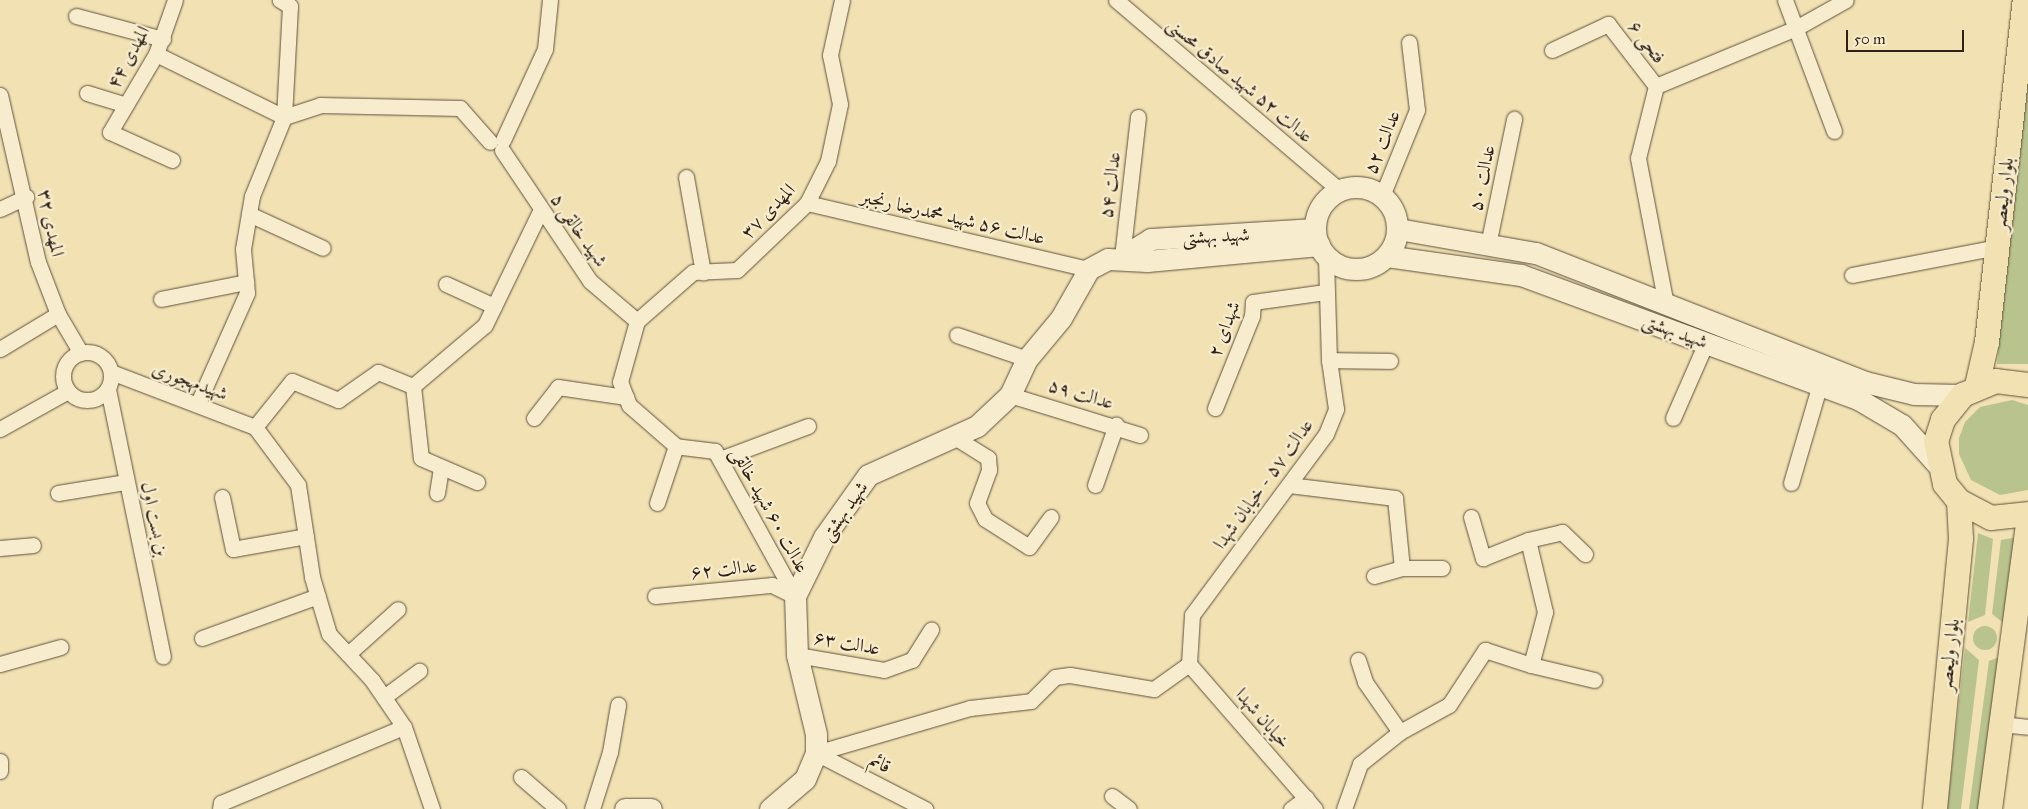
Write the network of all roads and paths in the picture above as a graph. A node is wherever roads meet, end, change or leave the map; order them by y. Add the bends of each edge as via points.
1 (175, 0) edge
2 (280, 0) edge
3 (550, 0) edge
4 (842, 0) edge
5 (1116, 0) edge
6 (1785, 0) edge
7 (1846, 0) edge
8 (2025, 0) edge
9 (76, 16) dead end
10 (1796, 28) junction
11 (163, 39) junction
12 (1409, 42) dead end
13 (1552, 50) dead end
14 (156, 54) junction
15 (1656, 86) junction
16 (87, 93) dead end
17 (0, 95) edge
18 (124, 104) junction
19 (284, 116) junction
20 (1138, 117) dead end
21 (1514, 119) dead end
22 (1834, 131) dead end
23 (498, 144) junction
24 (172, 160) dead end
25 (686, 177) dead end
26 (1339, 190) junction
27 (1382, 196) junction
28 (26, 197) junction
29 (807, 203) junction
30 (0, 209) edge
31 (540, 211) junction
32 (248, 214) junction
33 (1398, 229) junction
34 (1320, 244) junction
35 (1488, 244) junction
36 (1998, 247) junction
37 (323, 248) dead end
38 (1387, 256) junction
39 (1122, 257) junction
40 (1090, 269) junction
41 (702, 272) junction
42 (1852, 275) dead end
43 (246, 282) junction
44 (446, 284) dead end
45 (1325, 292) junction
46 (161, 299) dead end
47 (1666, 305) junction
48 (494, 306) junction
49 (58, 314) junction
50 (636, 321) junction
51 (957, 335) dead end
52 (1706, 343) junction
53 (0, 349) edge
54 (81, 353) junction
55 (1027, 359) junction
56 (1329, 360) junction
57 (1390, 361) dead end
58 (111, 372) junction
59 (1820, 384) junction
60 (2028, 384) edge
61 (413, 386) junction
62 (108, 389) junction
63 (68, 391) junction
64 (1970, 391) junction
65 (1010, 395) junction
66 (626, 396) junction
67 (198, 403) junction
68 (1215, 408) dead end
69 (534, 418) dead end
70 (1673, 418) dead end
71 (1116, 425) junction
72 (808, 426) dead end
73 (255, 427) junction
74 (0, 429) edge
75 (1140, 435) dead end
76 (956, 438) junction
77 (676, 446) junction
78 (720, 460) junction
79 (1937, 464) junction
80 (441, 467) junction
81 (126, 482) junction
82 (477, 482) dead end
83 (1791, 483) dead end
84 (1095, 484) dead end
85 (1289, 485) junction
86 (58, 493) dead end
87 (437, 493) dead end
88 (222, 497) dead end
89 (1959, 502) junction
90 (657, 503) dead end
91 (2028, 514) edge
92 (1051, 517) dead end
93 (1471, 517) dead end
94 (2028, 524) edge
95 (306, 536) junction
96 (1528, 540) junction
97 (33, 545) dead end
98 (0, 548) edge
99 (1585, 554) dead end
100 (1402, 568) junction
101 (1442, 568) dead end
102 (1374, 576) dead end
103 (318, 596) junction
104 (655, 596) dead end
105 (795, 596) junction
106 (398, 609) dead end
107 (931, 629) dead end
108 (2021, 635) edge
109 (202, 638) dead end
110 (61, 647) dead end
111 (348, 654) junction
112 (798, 655) junction
113 (163, 656) dead end
114 (1358, 660) dead end
115 (0, 664) edge
116 (1189, 664) junction
117 (1531, 665) junction
118 (419, 671) dead end
119 (1594, 680) dead end
120 (384, 697) junction
121 (618, 706) dead end
122 (2002, 724) junction
123 (404, 727) junction
124 (2028, 727) edge
125 (1400, 732) junction
126 (816, 753) junction
127 (0, 761) edge
128 (0, 771) edge
129 (521, 777) dead end
130 (1112, 796) dead end
131 (1310, 804) edge
132 (220, 806) edge
133 (206, 809) edge
134 (432, 809) edge
135 (558, 809) edge
136 (592, 809) edge
137 (625, 809) edge
138 (651, 809) edge
139 (770, 809) edge
140 (925, 809) edge
141 (1129, 809) edge
142 (1292, 809) edge
143 (1344, 809) edge
144 (1934, 809) edge
145 (1990, 809) edge

1 - 11 street, المهدی ۴۴
2 - 19 street via 290,6
3 - 23 street via 545,49
4 - 29 street, المهدی ۳۷ via 830,55 840,104 828,161
5 - 26 street, عدالت ۵۲ شهید صادق محسنی
6 - 10 street
7 - 10 street
8 - 36 main road, بلوار ولیعصر
9 - 11 street
10 - 15 street
10 - 22 street
11 - 14 street, المهدی ۴۴
12 - 27 street, عدالت ۵۲ via 1417,110
13 - 15 street, فتحی ۶ via 1608,24
14 - 18 street, المهدی ۴۴
14 - 19 street
15 - 47 street via 1638,158
16 - 18 street
17 - 28 street, المهدی ۳۲
18 - 24 street, المهدی ۴۴ via 110,132
19 - 23 street, شهید خالقی ۵ via 320,105 460,108
19 - 32 street
20 - 39 street, عدالت ۵۴
21 - 35 street, عدالت ۵۰
23 - 31 street, شهید خالقی ۵
25 - 41 street
26 - 27 main road via 1361,187
26 - 34 main road via 1318,213
27 - 33 main road via 1391,205
28 - 30 street
28 - 49 street, المهدی ۳۲ via 38,262
29 - 40 street, عدالت ۵۶ شهید محمدرضا رنجبر
29 - 41 street, المهدی ۳۷ via 737,270
31 - 48 street
31 - 50 street, شهید خالقی ۵ via 590,281
32 - 37 street
32 - 43 street via 243,249
33 - 35 main road, شهید بهشتی
33 - 38 main road
34 - 38 main road via 1337,265 1364,269
34 - 39 main road, شهید بهشتی via 1151,239
34 - 45 street, عدالت ۵۷ - خیابان شهدا
35 - 47 main road, شهید بهشتی via 1536,253
36 - 42 street
36 - 64 main road, بلوار ولیعصر
38 - 52 main road, شهید بهشتی via 1521,274
39 - 40 main road, شهید بهشتی
40 - 55 main road, شهید بهشتی via 1061,318
41 - 50 street via 693,272
43 - 46 street
43 - 67 street via 247,293
44 - 48 street
45 - 56 street, عدالت ۵۷ - خیابان شهدا
45 - 68 street, شهدای ۲ via 1253,302 1252,316
47 - 64 main road, شهید بهشتی via 1865,382 1914,394
48 - 61 street via 485,325
49 - 53 street
49 - 54 street, المهدی ۳۲
50 - 66 street via 620,382
51 - 55 street
52 - 59 main road, شهید بهشتی
52 - 70 street
54 - 58 street via 100,356
54 - 63 street via 73,357 64,373
55 - 65 main road, شهید بهشتی
56 - 57 street
56 - 85 street, عدالت ۵۷ - خیابان شهدا via 1336,408 1326,434
58 - 62 street
58 - 67 street, شهیدمهجوری
59 - 79 main road, شهید بهشتی via 1858,399 1902,425
59 - 83 street
60 - 64 main road via 1996,381
61 - 73 street via 378,372 338,400 292,381
61 - 80 street via 421,458
62 - 63 street via 102,396 84,400
62 - 81 street, بن بست اول
63 - 74 street
64 - 79 main road via 1943,420 1936,441
65 - 71 street, عدالت ۵۹
65 - 76 main road, شهید بهشتی via 977,426
66 - 69 street via 558,387
66 - 77 street via 629,405
67 - 73 street, شهیدمهجوری
71 - 75 street, عدالت ۵۹
71 - 84 street
72 - 78 street
73 - 95 street via 298,485
76 - 92 street via 988,458 989,470 977,502 985,519 1029,547
76 - 105 main road, شهید بهشتی via 868,475 830,528
77 - 78 street, عدالت ۶۰ شهید خالقی via 715,451
77 - 90 street
78 - 105 street, عدالت ۶۰ شهید خالقی
79 - 89 main road
80 - 82 street
80 - 87 street
81 - 86 street
81 - 113 street, بن بست اول
85 - 100 street via 1395,498
85 - 116 street, عدالت ۵۷ - خیابان شهدا via 1192,615
88 - 95 street via 233,548
89 - 91 main road via 1991,518
89 - 144 main road, بلوار ولیعصر via 1960,539
93 - 96 street via 1483,558
94 - 108 main road
95 - 103 street
96 - 99 street via 1562,532
96 - 117 street via 1545,612
97 - 98 street
100 - 101 street
100 - 102 street
103 - 109 street
103 - 111 street via 329,634
104 - 105 street, عدالت ۶۲ via 772,584
105 - 112 main road
106 - 111 street
107 - 112 street, عدالت ۶۳ via 912,660 884,670
108 - 122 main road
110 - 115 street
111 - 120 street
112 - 126 main road via 816,734
114 - 125 street via 1365,682
116 - 126 street via 1154,689 1070,675 1056,677 1031,701 970,708
116 - 131 street, خیابان شهدا
117 - 119 street
117 - 125 street via 1485,650 1449,706
118 - 120 street
120 - 123 street
121 - 136 street via 610,752
122 - 124 street
122 - 145 main road
123 - 132 street
123 - 134 street
125 - 143 street via 1360,764
126 - 139 main road via 806,779
126 - 140 street, قائم
127 - 128 street
129 - 135 street
130 - 141 street
131 - 142 street
132 - 133 street
137 - 138 main road

